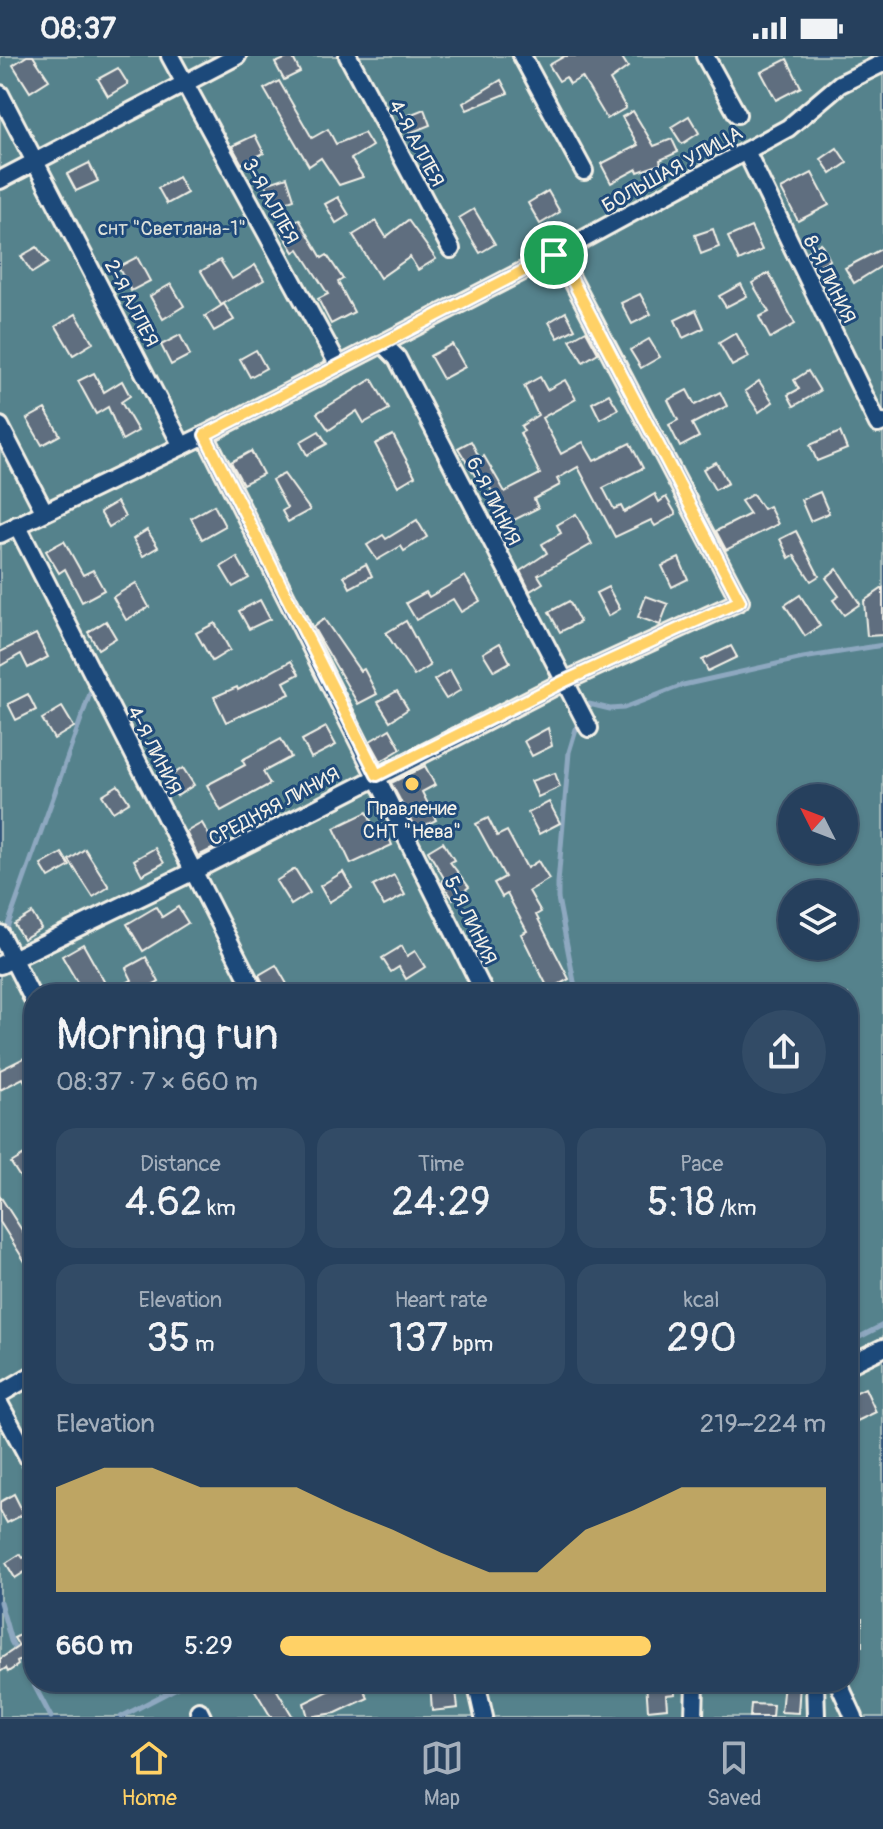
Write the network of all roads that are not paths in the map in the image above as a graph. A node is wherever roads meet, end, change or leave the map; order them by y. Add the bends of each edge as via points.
1 (170, 56) edge
2 (237, 56) edge
3 (348, 56) edge
4 (522, 56) edge
5 (705, 56) edge
6 (883, 63) edge
7 (184, 82) junction
8 (0, 94) edge
9 (737, 114) dead end
10 (746, 151) junction
11 (36, 160) junction
12 (584, 171) dead end
13 (0, 180) edge
14 (451, 249) dead end
15 (558, 253) junction
16 (387, 348) junction
17 (339, 366) junction
18 (880, 423) edge
19 (0, 426) edge
20 (205, 435) junction
21 (182, 446) junction
22 (44, 511) junction
23 (17, 525) junction
24 (0, 534) edge
25 (560, 683) junction
26 (585, 720) dead end
27 (377, 775) junction
28 (194, 871) junction
29 (0, 934) edge
30 (6, 962) edge
31 (251, 984) edge
32 (480, 984) edge
33 (24, 987) edge
34 (881, 1354) edge
35 (858, 1362) edge
36 (24, 1380) edge
37 (0, 1394) edge
38 (0, 1405) edge
39 (24, 1449) edge
40 (478, 1692) edge
41 (695, 1692) edge
42 (815, 1692) edge
43 (843, 1692) edge
44 (484, 1717) edge
45 (694, 1717) edge
46 (816, 1717) edge
47 (854, 1717) edge

1 - 7 street, 3-Я АЛЛЕЯ
2 - 7 street
3 - 14 street, 4-Я АЛЛЕЯ
4 - 12 street
5 - 9 street
6 - 10 street, БОЛЬШАЯ УЛИЦА via 840,84 791,126
7 - 11 street
7 - 17 street, 3-Я АЛЛЕЯ
8 - 11 street, 2-Я АЛЛЕЯ
10 - 15 street, БОЛЬШАЯ УЛИЦА
10 - 18 street, 8-Я ЛИНИЯ
11 - 13 street
11 - 21 street, 2-Я АЛЛЕЯ
15 - 16 street, БОЛЬШАЯ УЛИЦА
15 - 25 street, СРЕДНЯЯ ЛИНИЯ via 740,601
16 - 17 street, БОЛЬШАЯ УЛИЦА
16 - 25 street, 6-Я ЛИНИЯ
17 - 20 street, БОЛЬШАЯ УЛИЦА
19 - 22 street
20 - 21 street, БОЛЬШАЯ УЛИЦА
20 - 27 street, 5-Я ЛИНИЯ
21 - 22 street, БОЛЬШАЯ УЛИЦА
22 - 23 street, БОЛЬШАЯ УЛИЦА
23 - 24 street, БОЛЬШАЯ УЛИЦА
23 - 28 street, 4-Я ЛИНИЯ
25 - 26 street, 6-Я ЛИНИЯ
25 - 27 street, СРЕДНЯЯ ЛИНИЯ
27 - 28 street, СРЕДНЯЯ ЛИНИЯ
27 - 32 street, 5-Я ЛИНИЯ
28 - 30 street, СРЕДНЯЯ ЛИНИЯ
28 - 31 street, 4-Я ЛИНИЯ
29 - 30 street
30 - 33 street
34 - 35 street
36 - 37 street
38 - 39 street
40 - 44 street
41 - 45 street
42 - 46 street
43 - 47 street

